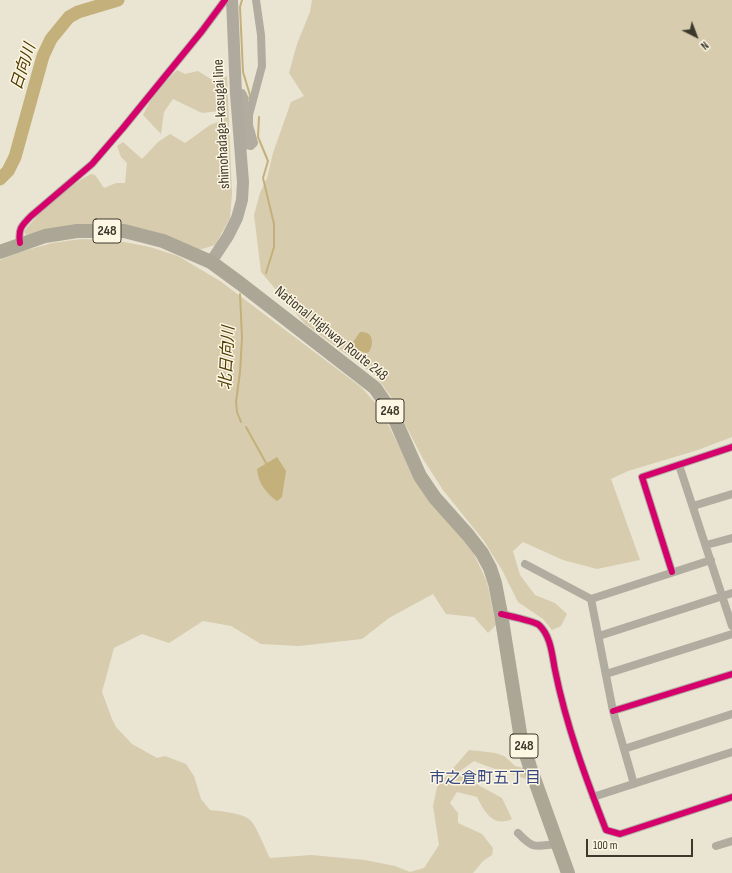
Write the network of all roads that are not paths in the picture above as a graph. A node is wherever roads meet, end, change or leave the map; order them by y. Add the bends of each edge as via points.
1 (225, 0) edge
2 (232, 0) edge
3 (256, 0) edge
4 (236, 94) junction
5 (20, 243) junction
6 (0, 252) edge
7 (211, 262) junction
8 (732, 447) edge
9 (679, 465) junction
10 (732, 494) edge
11 (693, 506) junction
12 (732, 538) edge
13 (706, 545) junction
14 (711, 560) junction
15 (525, 564) dead end
16 (672, 572) junction
17 (732, 593) edge
18 (722, 596) junction
19 (591, 599) junction
20 (501, 614) junction
21 (732, 626) edge
22 (732, 634) edge
23 (599, 636) junction
24 (606, 674) junction
25 (732, 674) edge
26 (613, 712) junction
27 (732, 714) edge
28 (624, 748) junction
29 (732, 752) edge
30 (634, 784) junction
31 (593, 797) junction
32 (732, 797) edge
33 (518, 833) dead end
34 (732, 841) edge
35 (557, 844) junction
36 (716, 846) dead end
37 (568, 873) edge

1 - 5 street via 92,164 22,226 19,234
2 - 4 main road, shimohadaga-kasugai line
3 - 4 street via 262,66 249,115 254,143 251,146 247,145 244,97 242,93
4 - 7 main road, shimohadaga-kasugai line via 243,182 242,200 237,218
5 - 6 highway, National Highway Route 248 / 248
5 - 7 highway, National Highway Route 248 / 248 via 77,231 124,231 163,241
7 - 20 highway, National Highway Route 248 / 248 via 374,388 396,422 420,476 482,553 495,583
8 - 9 street
9 - 11 street
9 - 16 street via 642,477
10 - 11 street
11 - 13 street
12 - 13 street
13 - 14 street
14 - 16 street
14 - 18 street
15 - 19 street
16 - 19 street
17 - 18 street
18 - 21 street
18 - 23 street
19 - 23 street
20 - 31 street via 538,624 547,635 561,699
20 - 35 highway, National Highway Route 248 / 248 via 521,739
22 - 24 street
23 - 24 street
24 - 26 street
25 - 26 street
26 - 28 street
27 - 28 street
28 - 30 street
29 - 30 street
30 - 31 street
31 - 32 street via 606,830 620,834
33 - 35 street via 533,846
34 - 36 street
35 - 37 highway, National Highway Route 248 / 248

